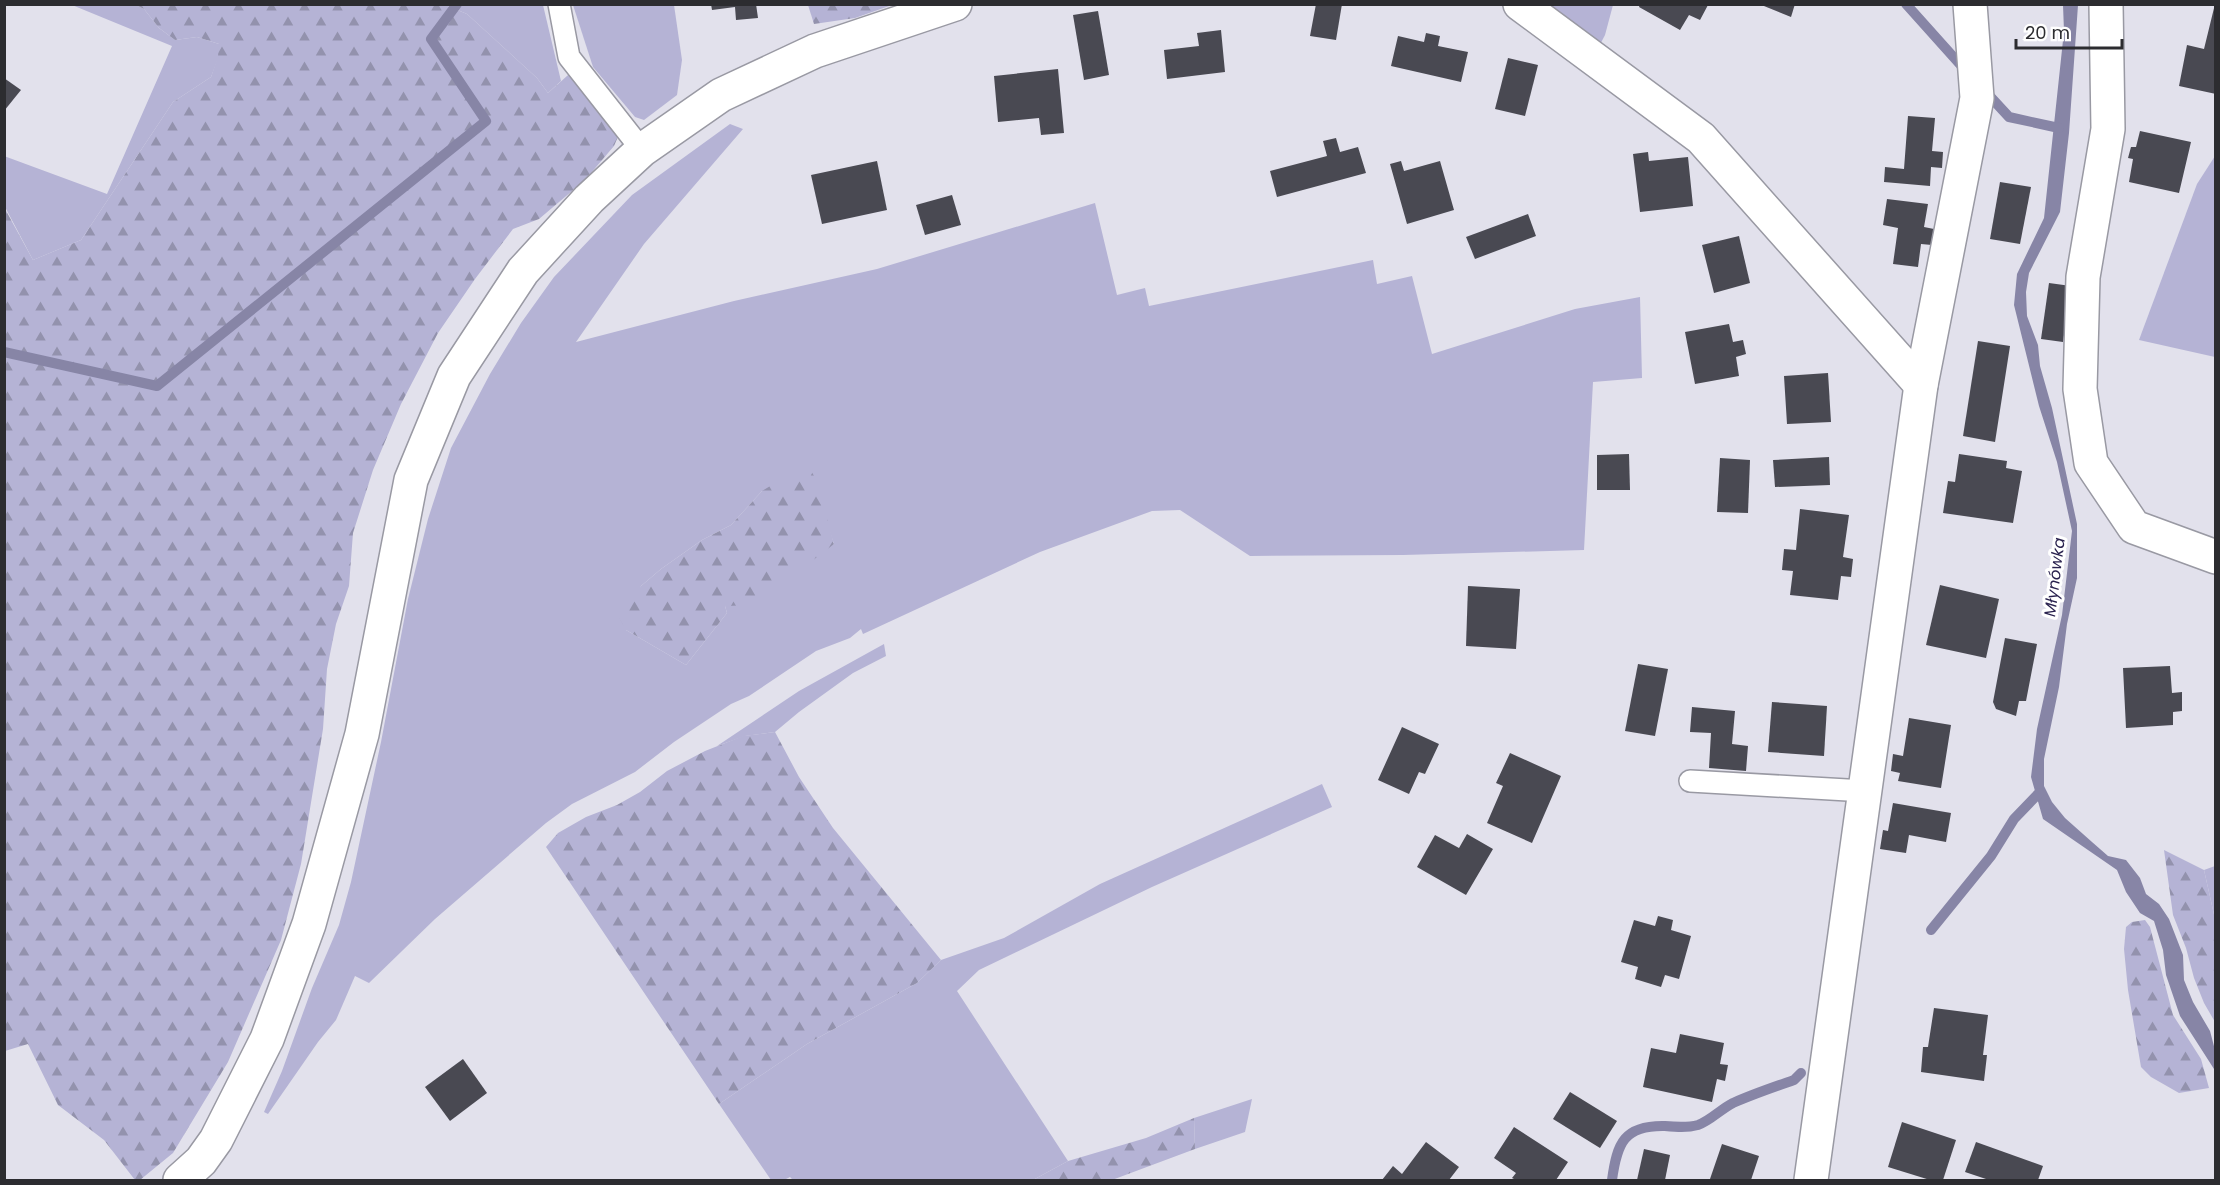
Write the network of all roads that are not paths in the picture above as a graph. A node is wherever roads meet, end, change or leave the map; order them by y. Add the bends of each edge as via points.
1 (559, 4) edge
2 (955, 4) edge
3 (1520, 4) edge
4 (1970, 4) edge
5 (2106, 4) edge
6 (642, 150) junction
7 (1921, 384) junction
8 (2216, 557) edge
9 (1690, 781) dead end
10 (1865, 791) junction
11 (180, 1180) edge
12 (1811, 1180) edge

1 - 6 lane via 569,57
2 - 6 street via 815,51 721,95
3 - 7 street via 1701,138
4 - 7 street via 1977,98
5 - 8 street via 2108,129 2084,277 2080,389 2091,463 2134,527
6 - 11 street via 589,199 523,271 454,376 411,480 362,734 309,924 267,1039 244,1086 216,1140
7 - 10 street
9 - 10 lane
10 - 12 street

